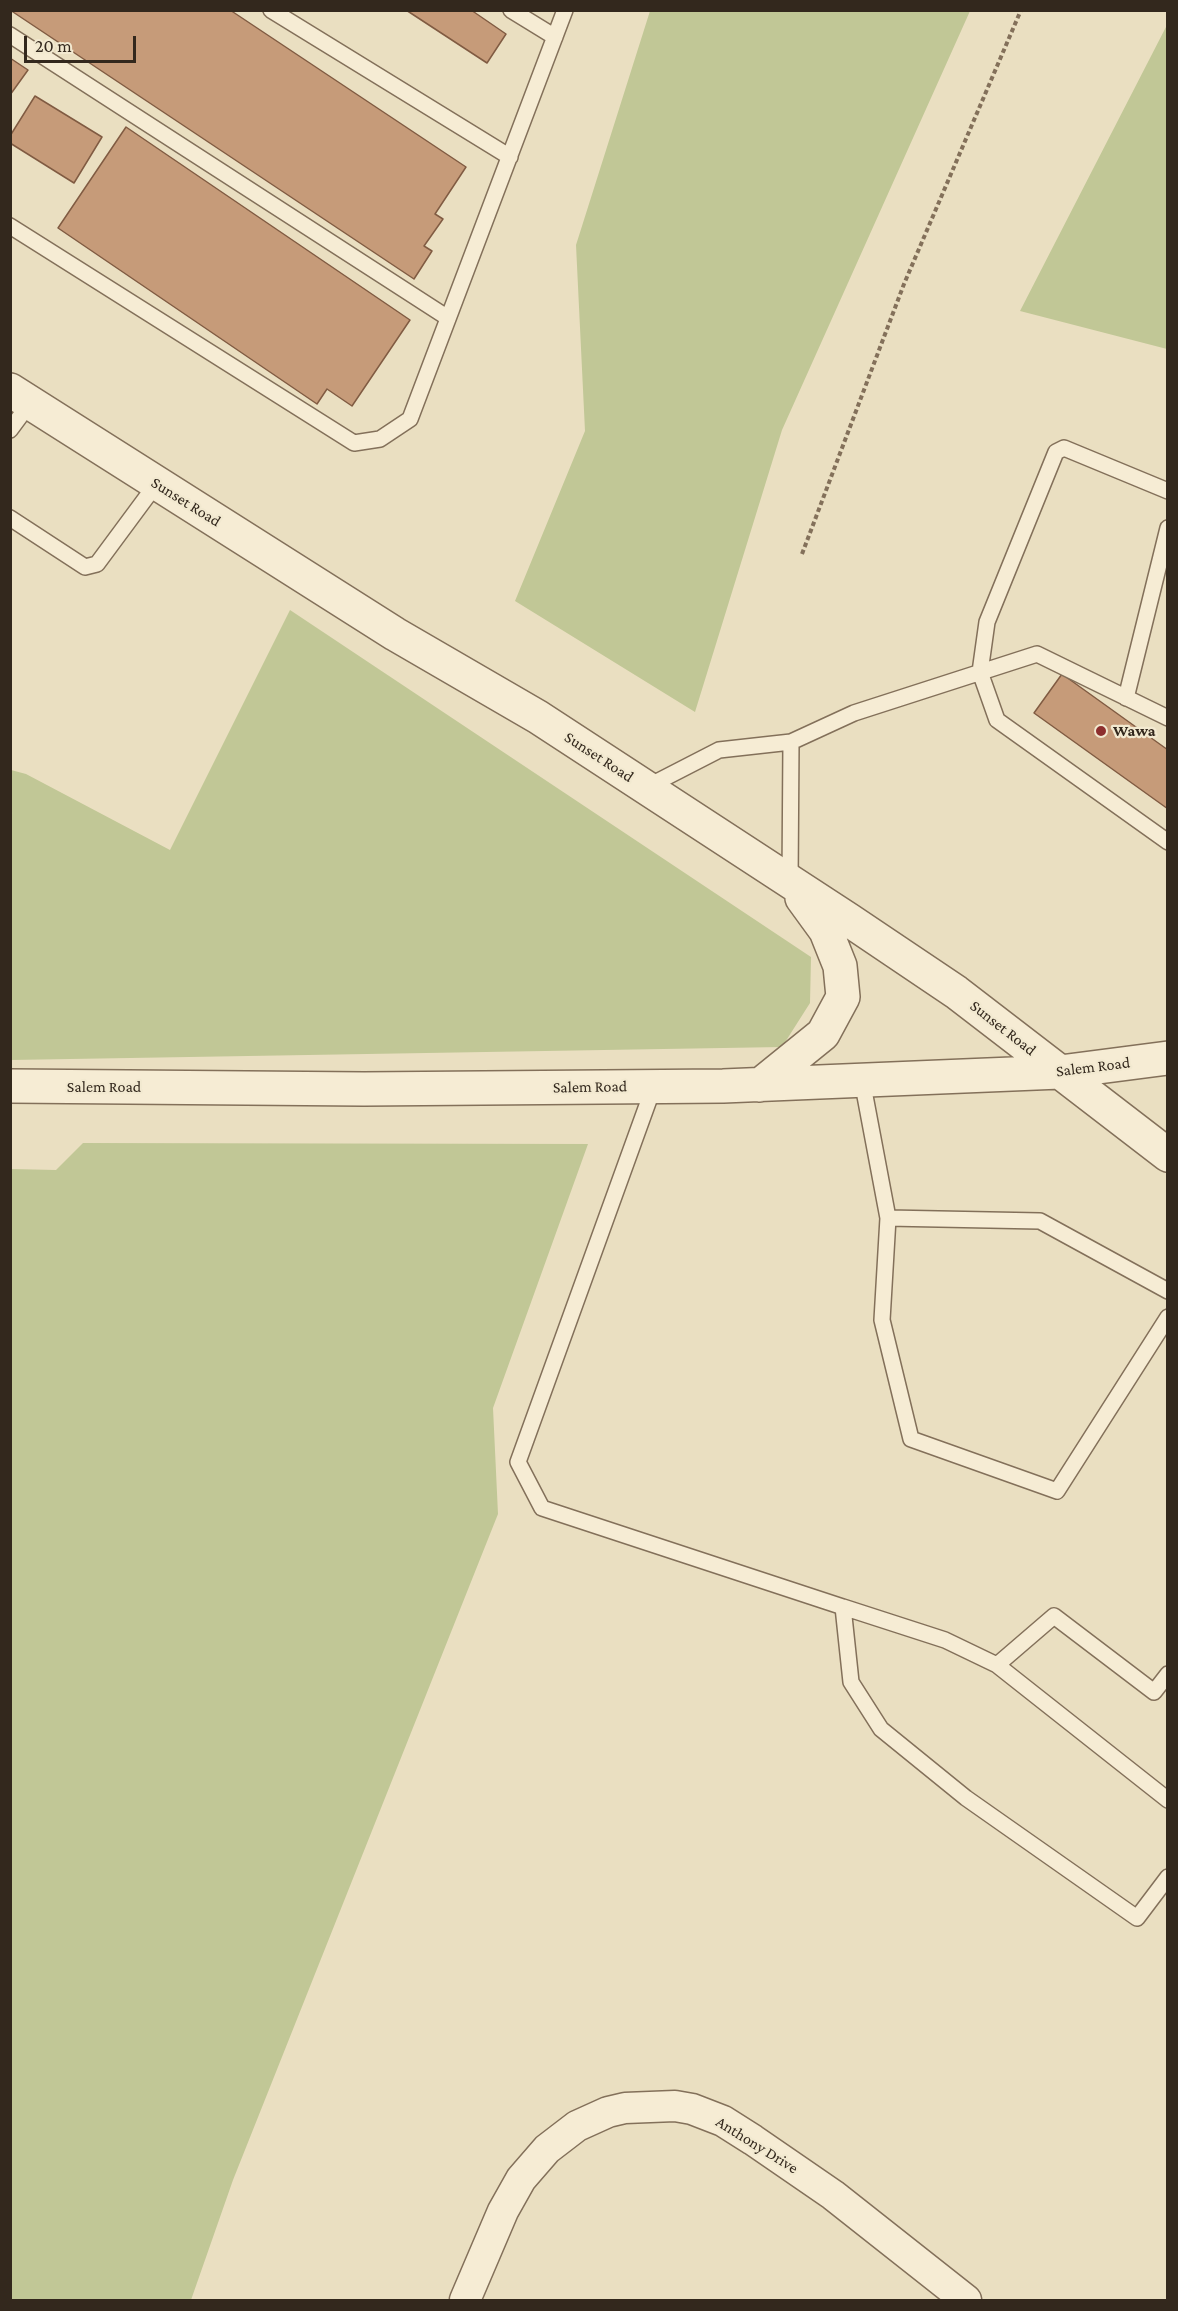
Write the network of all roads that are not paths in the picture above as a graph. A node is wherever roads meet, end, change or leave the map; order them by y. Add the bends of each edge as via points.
1 (271, 10) edge
2 (511, 10) edge
3 (565, 10) edge
4 (10, 35) edge
5 (555, 38) junction
6 (510, 157) junction
7 (10, 226) edge
8 (448, 318) junction
9 (20, 396) edge
10 (10, 430) edge
11 (157, 483) junction
12 (1167, 491) edge
13 (10, 518) edge
14 (1167, 528) edge
15 (980, 672) junction
16 (1126, 698) junction
17 (1167, 718) edge
18 (791, 742) junction
19 (647, 787) junction
20 (1167, 842) edge
21 (790, 882) junction
22 (1167, 1058) edge
23 (1060, 1072) junction
24 (862, 1080) junction
25 (760, 1084) junction
26 (10, 1086) edge
27 (654, 1086) junction
28 (1167, 1155) edge
29 (888, 1218) junction
30 (1167, 1291) edge
31 (1167, 1317) edge
32 (843, 1607) junction
33 (997, 1665) junction
34 (1167, 1674) edge
35 (1167, 1800) edge
36 (1167, 1877) edge
37 (465, 2301) edge
38 (966, 2301) edge

1 - 6 lane
2 - 5 lane
3 - 5 lane
4 - 8 lane
5 - 6 lane
6 - 8 lane
7 - 8 lane via 354,443 380,439 410,419
9 - 10 lane
9 - 11 street, Sunset Road
11 - 13 lane via 97,564 85,567
11 - 19 street, Sunset Road
12 - 15 lane via 1064,448 1056,452 987,622
14 - 16 lane
15 - 16 lane via 1037,654
15 - 18 lane via 854,713
15 - 20 lane via 997,720
16 - 17 lane
18 - 19 lane via 719,750
18 - 21 lane
19 - 21 street, Sunset Road
21 - 23 street, Sunset Road via 956,992
21 - 25 street via 826,931 840,966 843,997 823,1034
22 - 23 street, Salem Road
23 - 24 street, Salem Road
23 - 28 street, Sunset Road
24 - 25 street, Salem Road
24 - 29 lane
25 - 27 street, Salem Road
26 - 27 street, Salem Road
27 - 32 lane via 518,1462 542,1508
29 - 30 lane via 1040,1221
29 - 31 lane via 882,1320 911,1439 1057,1491
32 - 33 lane via 945,1640
32 - 36 lane via 850,1682 881,1729 966,1798 1137,1918
33 - 34 lane via 1054,1616 1154,1692
33 - 35 lane
37 - 38 street, Anthony Drive via 507,2202 547,2149 577,2126 609,2112 675,2106 723,2121 753,2140 833,2195

